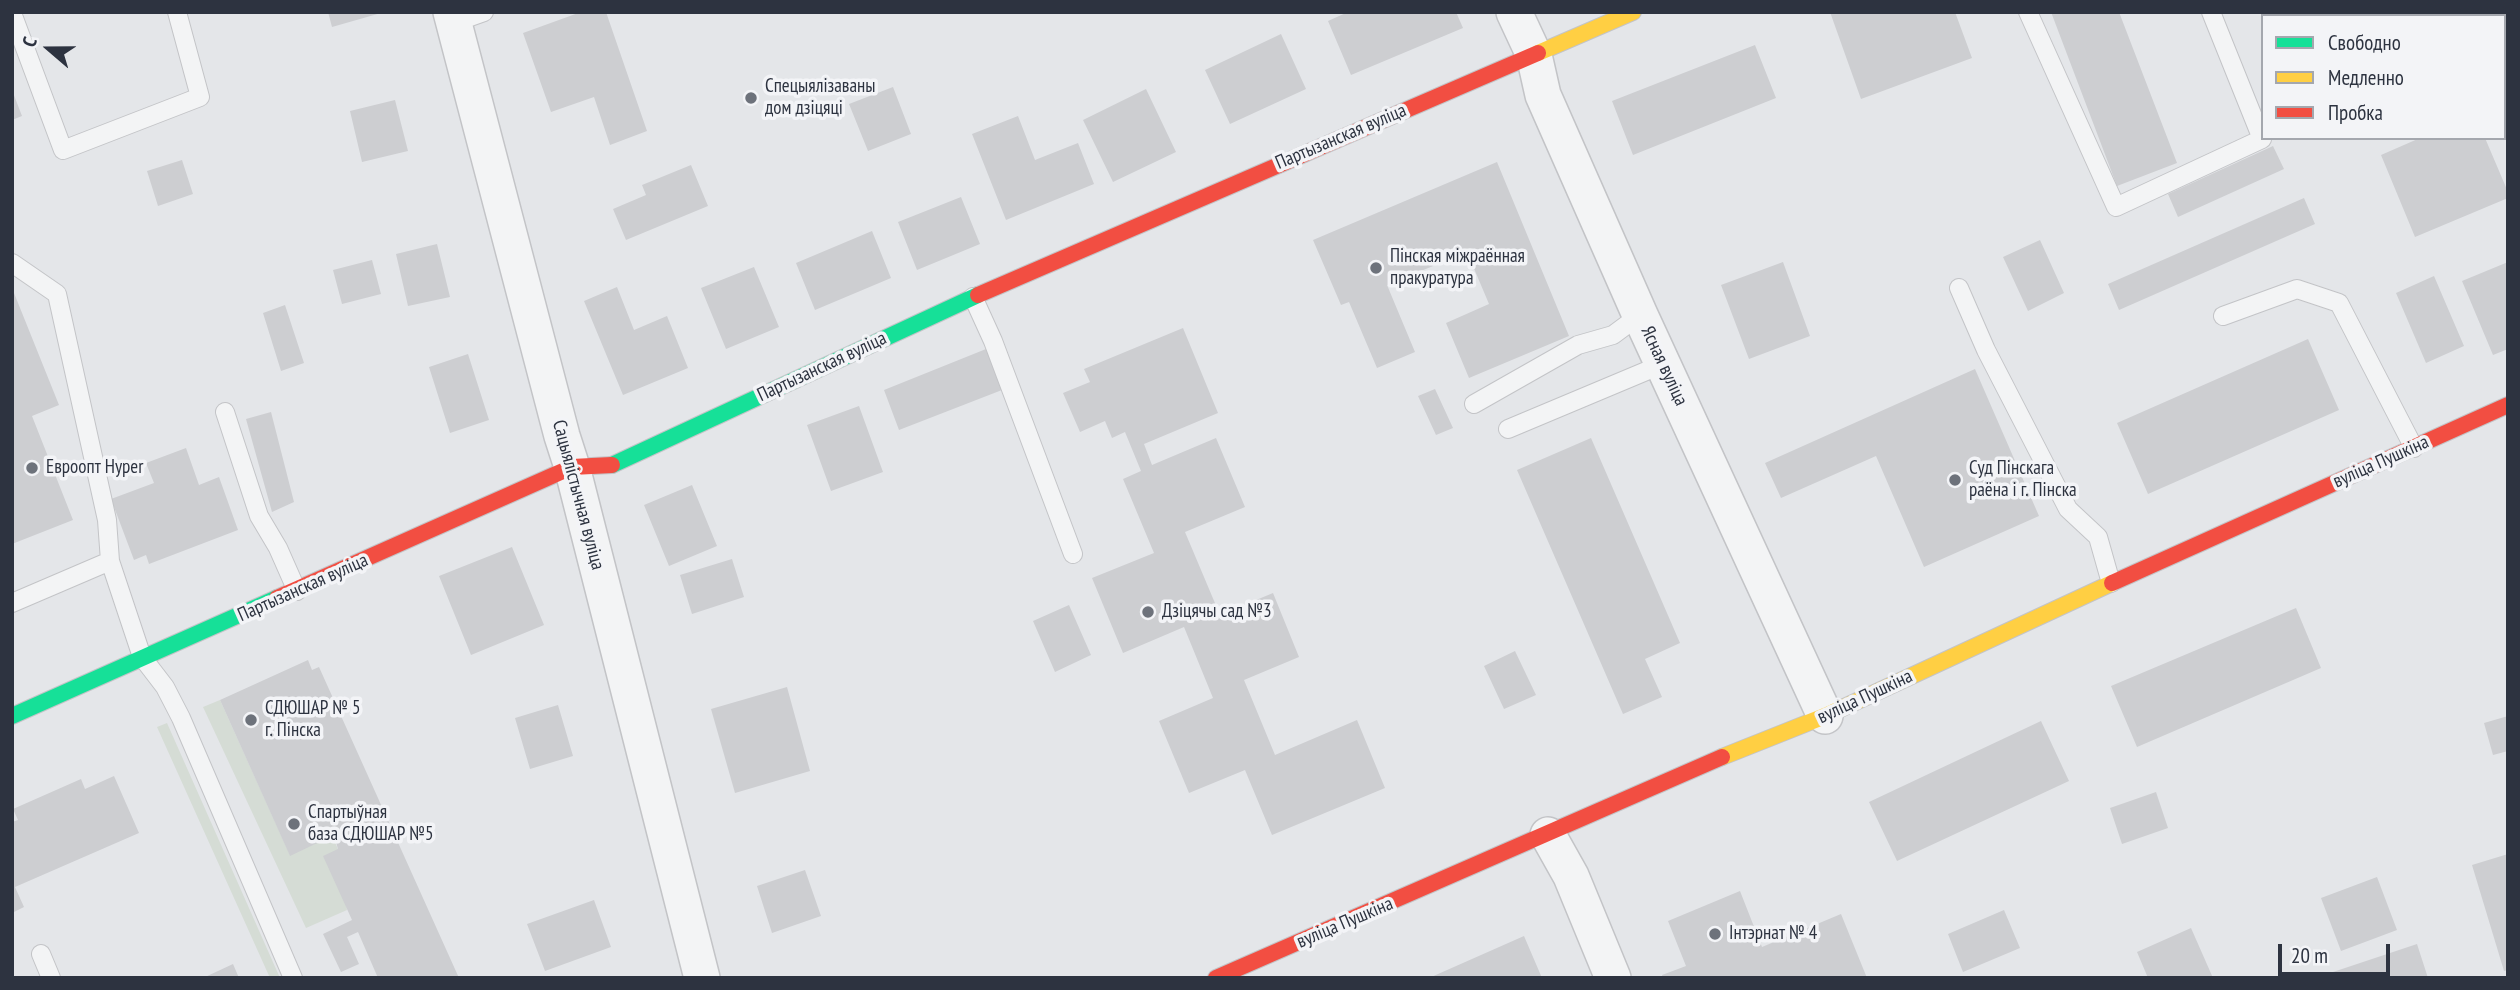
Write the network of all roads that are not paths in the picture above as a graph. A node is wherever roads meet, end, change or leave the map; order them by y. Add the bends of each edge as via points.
1 (177, 12) edge
2 (1514, 12) edge
3 (1633, 12) edge
4 (2028, 12) edge
5 (2211, 12) edge
6 (12, 13) edge
7 (462, 16) edge
8 (1534, 55) junction
9 (2261, 137) edge
10 (2261, 139) edge
11 (12, 263) edge
12 (1959, 288) dead end
13 (973, 297) junction
14 (1640, 315) junction
15 (2223, 316) dead end
16 (1663, 365) junction
17 (1474, 404) dead end
18 (2508, 405) edge
19 (225, 412) dead end
20 (1508, 429) dead end
21 (2414, 448) junction
22 (572, 467) junction
23 (1073, 554) dead end
24 (110, 561) junction
25 (2111, 583) junction
26 (297, 591) junction
27 (12, 603) edge
28 (142, 657) junction
29 (12, 716) edge
30 (1825, 716) junction
31 (1548, 835) junction
32 (41, 954) dead end
33 (51, 978) edge
34 (293, 978) edge
35 (702, 978) edge
36 (1216, 978) edge
37 (1613, 978) edge

1 - 6 lane via 200,97 63,150
2 - 8 street, Ясная вуліца
3 - 8 main road, Партызанская вуліца
4 - 10 lane via 2116,207
5 - 9 lane
7 - 22 street, Сацыялістычная вуліца
8 - 13 main road, Партызанская вуліца
8 - 14 street, Ясная вуліца via 1543,95
11 - 24 lane via 57,294 107,520
12 - 25 lane via 2068,509 2098,537
13 - 22 main road, Партызанская вуліца via 612,465
13 - 23 lane
14 - 16 street, Ясная вуліца
14 - 17 lane via 1613,335 1578,345
15 - 21 lane via 2297,289 2339,303
16 - 20 lane
16 - 30 street, Ясная вуліца
18 - 21 main road, вуліца Пушкіна
19 - 26 lane via 259,516
21 - 25 main road, вуліца Пушкіна
22 - 26 main road, Партызанская вуліца
22 - 35 street, Сацыялістычная вуліца
24 - 27 lane
24 - 28 lane
25 - 30 main road, вуліца Пушкіна
26 - 28 main road, Партызанская вуліца
28 - 29 main road, Партызанская вуліца
28 - 34 lane via 181,718
30 - 31 main road, вуліца Пушкіна
31 - 36 main road, вуліца Пушкіна
31 - 37 street via 1571,876
32 - 33 lane

